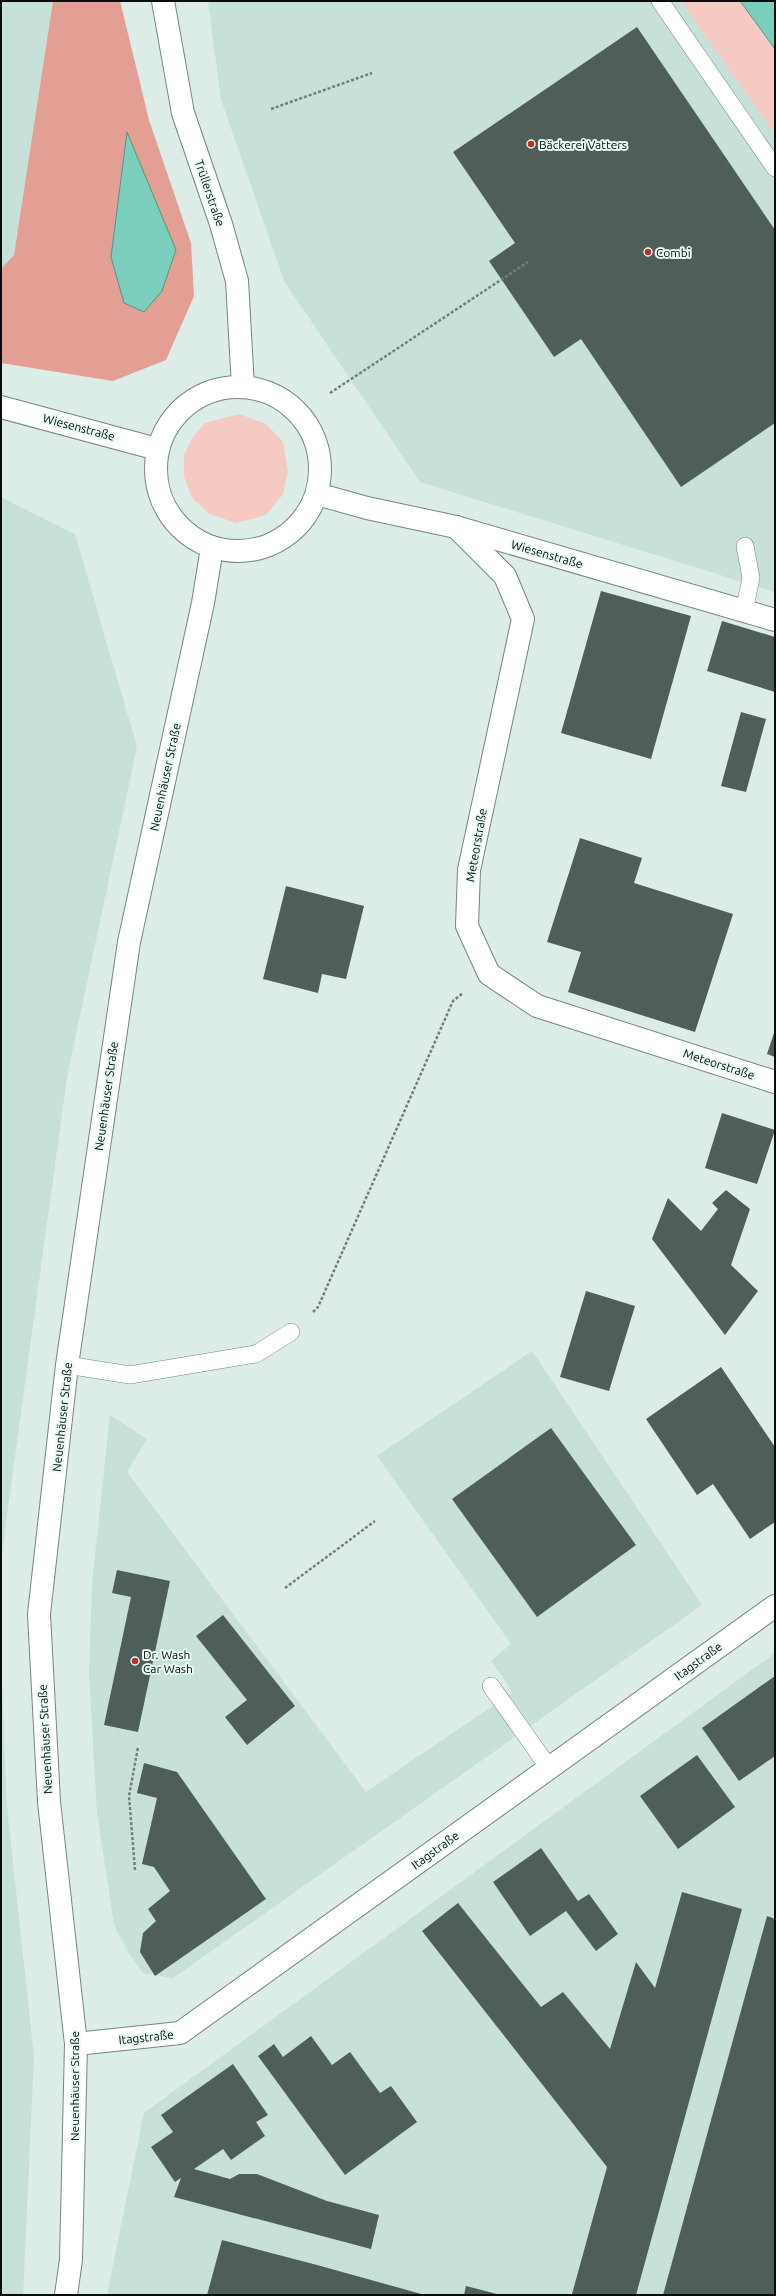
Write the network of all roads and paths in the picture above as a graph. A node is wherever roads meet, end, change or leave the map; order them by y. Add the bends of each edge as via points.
1 (163, 1) edge
2 (660, 1) edge
3 (372, 73) dead end
4 (271, 109) dead end
5 (775, 168) edge
6 (528, 262) dead end
7 (243, 387) junction
8 (330, 393) dead end
9 (1, 407) edge
10 (157, 449) junction
11 (317, 494) junction
12 (456, 527) junction
13 (745, 546) dead end
14 (212, 548) junction
15 (744, 611) junction
16 (775, 620) edge
17 (489, 974) junction
18 (775, 1082) edge
19 (291, 1332) joint
20 (67, 1365) junction
21 (375, 1521) dead end
22 (285, 1588) dead end
23 (775, 1606) edge
24 (491, 1686) dead end
25 (138, 1747) dead end
26 (549, 1768) junction
27 (135, 1870) dead end
28 (76, 2044) junction
29 (66, 2295) edge

1 - 7 street, Trüllerstraße via 182,113 221,224 237,281
2 - 5 lane
3 - 4 path
6 - 8 path
7 - 10 street via 215,389 189,402 169,422
7 - 11 street via 267,392 289,404 306,422 317,445 320,469
9 - 10 street, Wiesenstraße
10 - 14 street via 155,473 159,498 176,524 190,537
11 - 12 street, Wiesenstraße via 367,508
11 - 14 street via 305,517 292,531 264,548 238,552
12 - 15 street, Wiesenstraße
12 - 17 street, Meteorstraße via 505,576 523,619 469,870 467,926
13 - 15 lane via 751,578
14 - 20 street, Neuenhäuser Straße via 203,603 129,942
15 - 16 street, Wiesenstraße
17 - 18 street, Meteorstraße via 537,1006
17 - 19 path via 452,1001 318,1307
19 - 20 lane via 256,1354 130,1375
20 - 28 street, Neuenhäuser Straße via 40,1614 48,1802
21 - 22 path
23 - 26 street, Itagstraße
24 - 26 lane
25 - 27 path via 129,1796
26 - 28 street, Itagstraße via 180,2033
28 - 29 street, Neuenhäuser Straße via 71,2260

